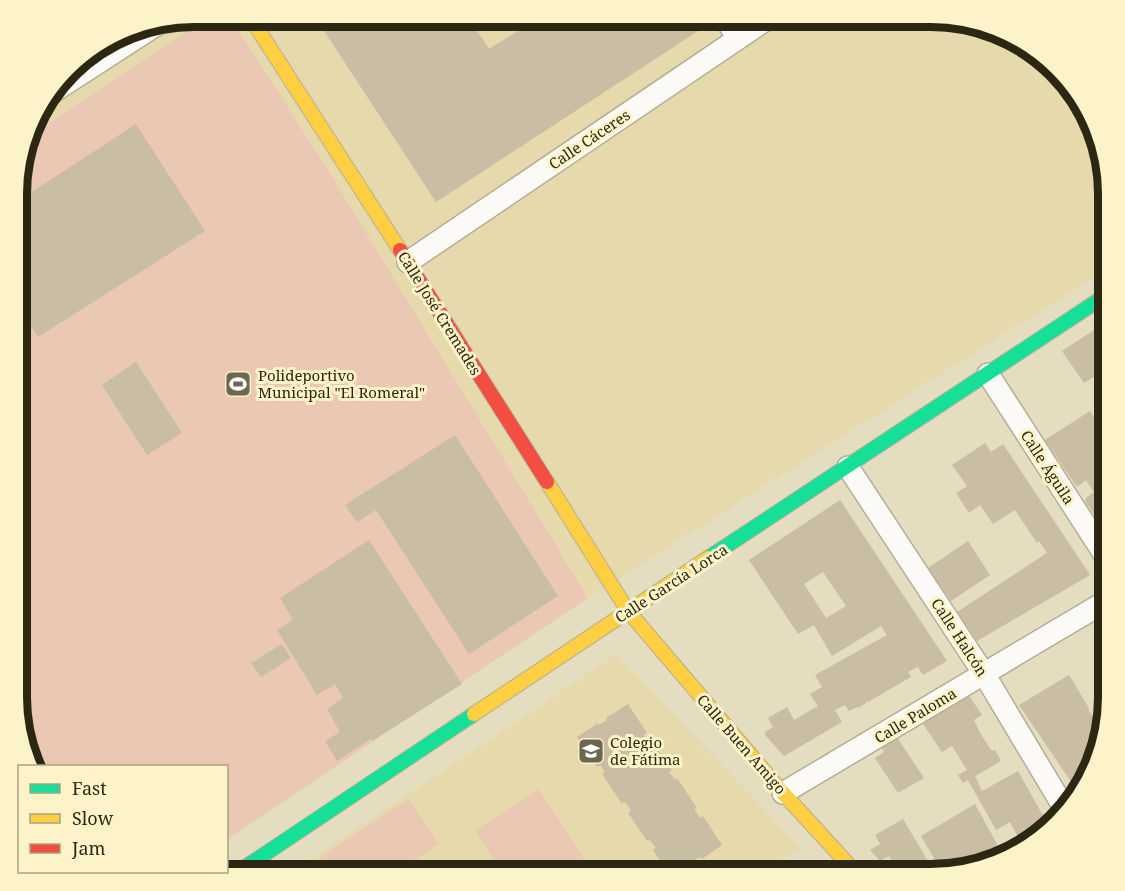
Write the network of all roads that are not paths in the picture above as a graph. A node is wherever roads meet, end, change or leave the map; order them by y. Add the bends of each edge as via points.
1 (257, 27) edge
2 (731, 27) edge
3 (755, 27) edge
4 (136, 38) edge
5 (738, 38) junction
6 (75, 77) edge
7 (408, 262) junction
8 (1098, 301) edge
9 (988, 374) junction
10 (848, 467) junction
11 (1098, 544) edge
12 (1098, 606) edge
13 (628, 611) junction
14 (984, 674) junction
15 (783, 793) junction
16 (1060, 802) edge
17 (250, 864) edge
18 (848, 864) edge

1 - 7 street, Calle José Cremades
2 - 5 street
3 - 5 street, Calle Cáceres
4 - 6 street
5 - 7 street, Calle Cáceres
7 - 13 street, Calle José Cremades
8 - 9 street, Calle García Lorca
9 - 10 street, Calle García Lorca
9 - 11 street, Calle Águila
10 - 13 street, Calle García Lorca
10 - 14 street, Calle Halcón
12 - 14 street, Calle Paloma
13 - 15 street, Calle Buen Amigo
13 - 17 street, Calle García Lorca
14 - 15 street, Calle Paloma
14 - 16 street, Calle Halcón
15 - 18 street, Calle Buen Amigo

